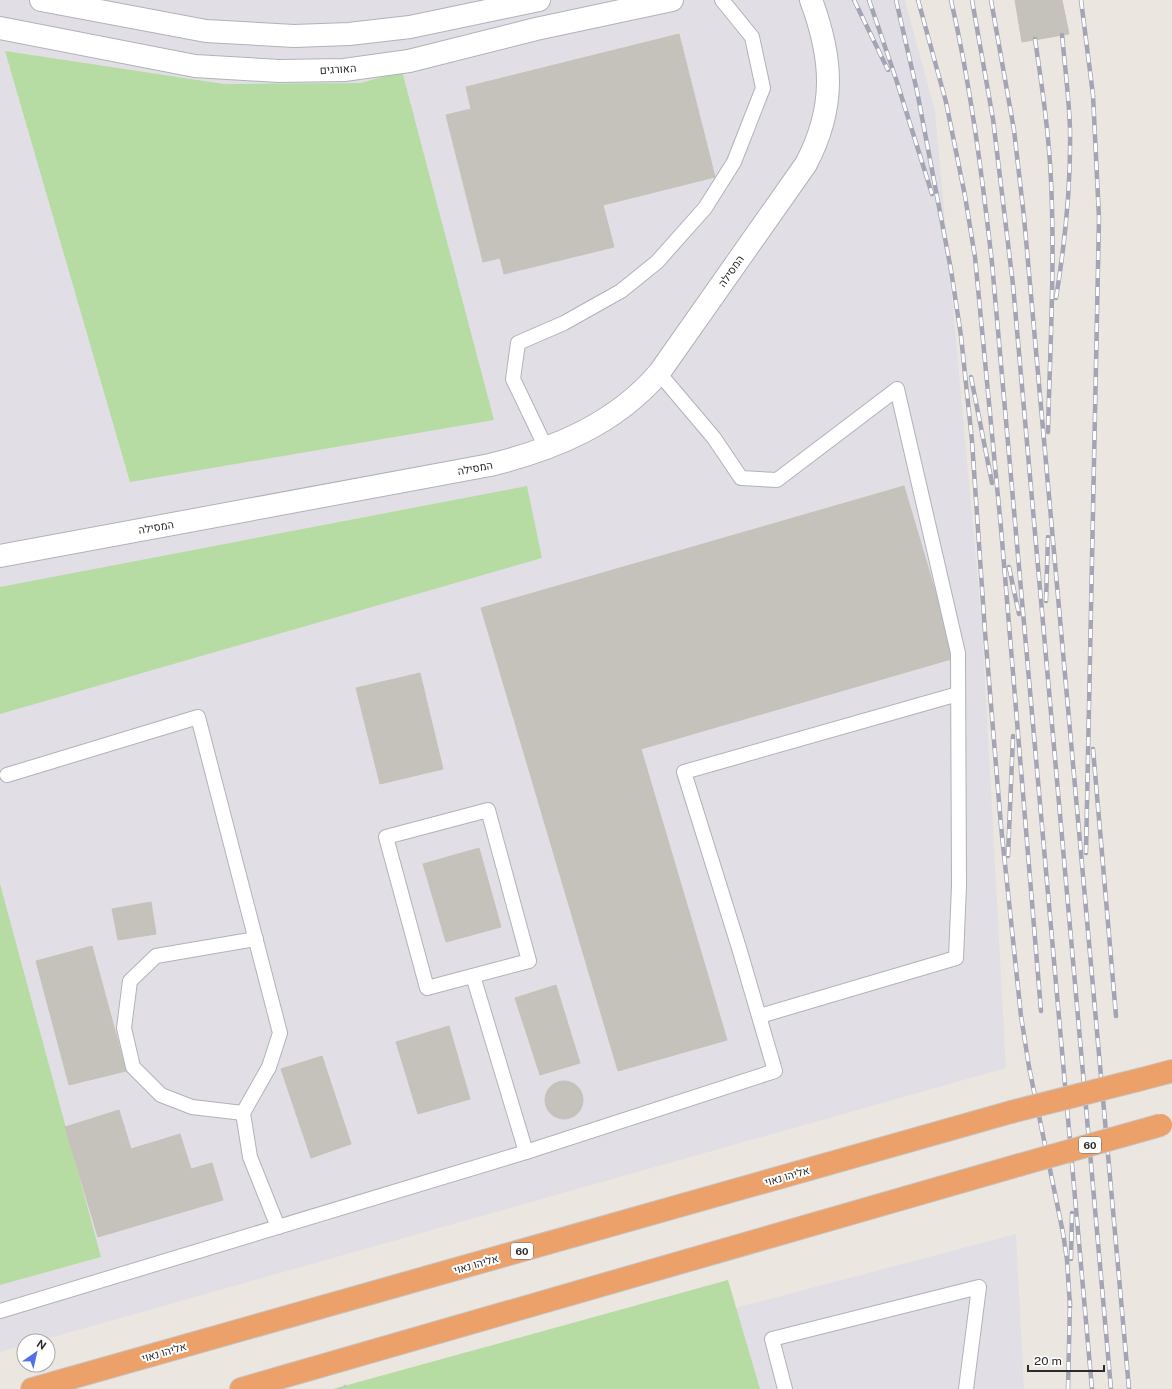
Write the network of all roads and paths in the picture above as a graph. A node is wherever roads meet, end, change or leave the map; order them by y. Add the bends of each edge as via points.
1 (41, 0) edge
2 (672, 0) edge
3 (722, 0) edge
4 (811, 0) edge
5 (532, 2) edge
6 (0, 28) edge
7 (659, 373) junction
8 (546, 448) junction
9 (0, 556) edge
10 (958, 694) junction
11 (7, 775) dead end
12 (256, 939) junction
13 (474, 976) junction
14 (760, 1016) junction
15 (1172, 1071) edge
16 (243, 1113) junction
17 (1166, 1123) edge
18 (526, 1152) junction
19 (278, 1227) junction
20 (0, 1311) edge
21 (32, 1389) edge
22 (241, 1389) edge
23 (785, 1389) edge
24 (966, 1389) edge

1 - 5 street via 206,31 294,36 349,34 410,27
2 - 6 street, האורגים via 409,61 344,70 279,72 196,66
3 - 8 lane via 752,37 762,88 734,162 705,208 657,262 621,291 564,323 518,343 513,379
4 - 7 street, המסילה via 823,36 828,71 827,104 820,134 806,164
7 - 8 street, המסילה via 642,392 616,413 582,433
7 - 10 lane via 714,438 741,478 777,480 897,389 958,653
8 - 9 street, המסילה via 490,465
10 - 14 lane via 959,886 956,958
10 - 14 lane via 684,772
11 - 12 lane via 198,717
12 - 16 lane via 280,1033 269,1067
12 - 16 lane via 156,956 130,981 124,1028 133,1067 161,1095 192,1107
13 - 13 lane via 530,961 488,810 386,837 427,988
13 - 18 lane
14 - 18 lane via 774,1071
15 - 21 highway, אליהו נאוי / 60, bridge via 1011,1112
16 - 19 lane via 250,1158
17 - 22 highway, 60, bridge
18 - 19 lane
19 - 20 lane
23 - 24 lane via 772,1339 979,1287

